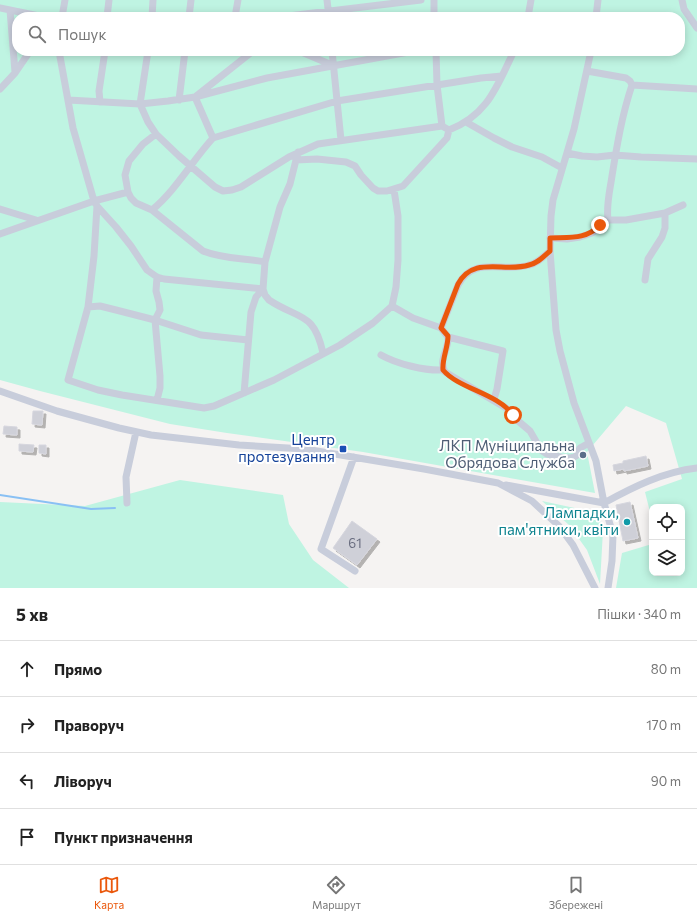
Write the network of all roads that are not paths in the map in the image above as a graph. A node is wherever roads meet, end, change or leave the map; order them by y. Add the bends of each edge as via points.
1 (66, 0) edge
2 (109, 0) edge
3 (154, 0) edge
4 (191, 0) edge
5 (238, 0) edge
6 (327, 0) edge
7 (421, 0) edge
8 (434, 0) edge
9 (531, 0) edge
10 (598, 0) edge
11 (682, 0) edge
12 (0, 8) edge
13 (10, 10) junction
14 (20, 12) edge
15 (63, 12) edge
16 (108, 12) edge
17 (153, 12) edge
18 (190, 12) edge
19 (236, 12) edge
20 (329, 12) edge
21 (342, 12) edge
22 (434, 12) edge
23 (529, 12) edge
24 (597, 12) edge
25 (697, 28) edge
26 (12, 35) edge
27 (14, 56) edge
28 (26, 56) edge
29 (60, 56) edge
30 (104, 56) edge
31 (147, 56) edge
32 (184, 56) edge
33 (247, 56) edge
34 (311, 56) edge
35 (332, 56) edge
36 (385, 56) edge
37 (436, 56) edge
38 (512, 56) edge
39 (590, 56) edge
40 (333, 65) junction
41 (587, 71) junction
42 (15, 72) junction
43 (502, 76) junction
44 (632, 85) junction
45 (437, 86) junction
46 (0, 89) edge
47 (697, 89) edge
48 (195, 97) junction
49 (68, 100) junction
50 (178, 100) junction
51 (337, 101) junction
52 (100, 102) junction
53 (140, 104) junction
54 (466, 122) junction
55 (442, 126) junction
56 (449, 130) junction
57 (156, 134) junction
58 (213, 138) junction
59 (341, 140) junction
60 (301, 151) junction
61 (567, 152) junction
62 (615, 155) junction
63 (307, 159) junction
64 (697, 159) edge
65 (296, 160) junction
66 (191, 166) junction
67 (562, 168) junction
68 (394, 190) junction
69 (128, 192) junction
70 (96, 204) junction
71 (683, 205) dead end
72 (0, 209) edge
73 (152, 210) junction
74 (665, 212) junction
75 (36, 220) junction
76 (608, 220) junction
77 (0, 234) edge
78 (550, 238) junction
79 (550, 251) junction
80 (264, 262) junction
81 (157, 277) junction
82 (645, 280) dead end
83 (263, 289) junction
84 (392, 306) junction
85 (88, 307) junction
86 (155, 320) junction
87 (441, 328) junction
88 (448, 336) junction
89 (248, 340) junction
90 (323, 353) junction
91 (381, 355) dead end
92 (443, 370) junction
93 (0, 391) edge
94 (244, 393) junction
95 (494, 399) junction
96 (157, 400) junction
97 (136, 432) junction
98 (589, 443) junction
99 (354, 457) junction
100 (697, 468) edge
101 (498, 483) junction
102 (127, 503) dead end
103 (604, 503) junction
104 (322, 522) dead end
105 (329, 526) junction
106 (355, 571) dead end
107 (595, 588) edge
108 (608, 588) edge

1 - 15 street
2 - 16 street
3 - 17 street
4 - 18 street
5 - 19 street
6 - 20 street
7 - 21 street
8 - 22 street
9 - 23 street
10 - 24 street
11 - 25 street via 684,9
12 - 13 street
13 - 14 street
13 - 26 street
27 - 42 street
28 - 42 street
29 - 49 street
30 - 52 street via 98,91
31 - 53 street
32 - 50 street
33 - 48 street
34 - 40 street
35 - 40 street
36 - 40 street
37 - 45 street
38 - 43 street
39 - 41 street
40 - 48 street via 267,78
40 - 51 street
41 - 44 street via 626,78
41 - 61 street
42 - 46 street
43 - 45 street
43 - 54 street via 489,101
44 - 47 street
44 - 62 street via 619,130
45 - 51 street
45 - 55 street
48 - 50 street
48 - 58 street
49 - 52 street
49 - 70 street via 73,128
50 - 53 street
51 - 58 street
51 - 59 street
52 - 53 street
53 - 57 street
54 - 56 street
54 - 67 street via 512,147 542,157
55 - 56 street
55 - 59 street
56 - 68 street via 447,138 434,153 403,186
57 - 66 street
57 - 69 street via 143,144 129,161 125,175
58 - 66 street
59 - 60 street via 318,144
60 - 63 street
60 - 65 street
60 - 66 street via 280,161 241,187 227,191 215,187
61 - 62 street via 597,157
61 - 67 street
62 - 64 street
62 - 76 street
63 - 65 street
63 - 68 street via 346,162 355,166 378,191
65 - 80 street
66 - 73 street
67 - 78 street via 553,200
68 - 84 street via 398,216 398,260
69 - 70 street
69 - 73 street via 136,203
70 - 75 street
70 - 81 street via 131,246 147,270
70 - 85 street via 94,256
71 - 74 street
72 - 75 street
73 - 80 street via 203,251 213,255
74 - 76 street via 626,220
74 - 82 street via 665,228 648,259
75 - 77 street
76 - 78 street via 586,235
78 - 79 street
79 - 87 street via 531,265 479,267 468,273 458,284
79 - 98 street via 560,351 574,403
80 - 83 street
81 - 83 street
81 - 86 street via 156,291 160,310
83 - 89 street via 253,304
83 - 90 street via 269,300 312,324 320,339
84 - 87 street via 413,318
84 - 90 street via 381,317 349,339
85 - 86 street via 105,307
85 - 96 street via 68,380 110,392
86 - 89 street via 201,335
86 - 96 street via 160,376
87 - 88 street
88 - 92 street
88 - 95 street via 503,351
89 - 94 street
90 - 94 street via 299,368
91 - 92 street via 427,369
92 - 95 street
93 - 97 street via 57,411
94 - 96 street via 204,408
95 - 98 street via 530,431 541,450 547,454 564,458 574,457 580,448
97 - 99 street via 239,445 305,449
97 - 102 street via 126,477
98 - 103 street via 596,460
99 - 101 street
99 - 105 street
100 - 103 street via 661,476
101 - 103 street
101 - 107 street via 532,500 559,526 573,545
103 - 108 street via 613,535
104 - 105 street
105 - 106 street via 321,549

